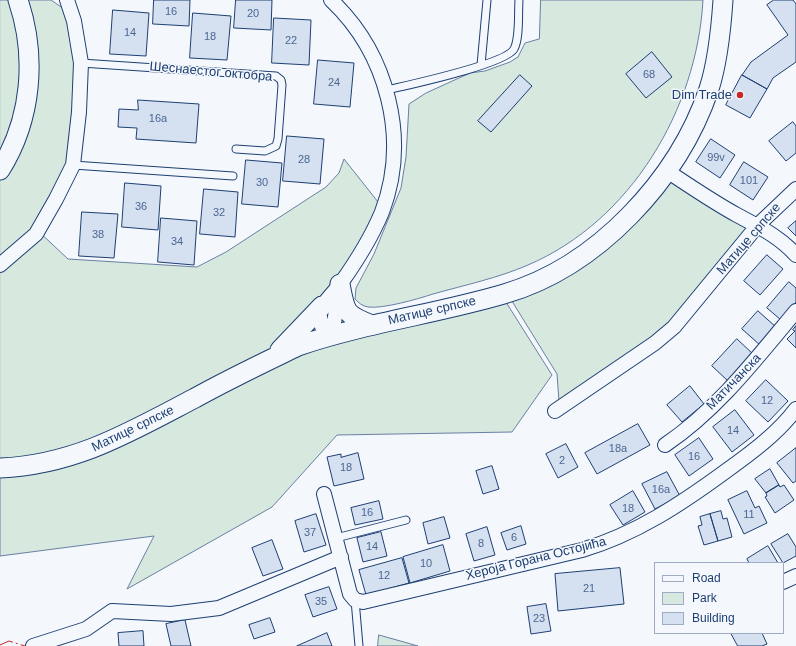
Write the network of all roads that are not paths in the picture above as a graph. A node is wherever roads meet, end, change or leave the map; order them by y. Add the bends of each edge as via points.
1 (18, 0) edge
2 (67, 0) edge
3 (331, 0) edge
4 (487, 0) edge
5 (519, 0) edge
6 (723, 0) edge
7 (81, 63) junction
8 (481, 65) junction
9 (387, 90) junction
10 (236, 149) dead end
11 (73, 165) junction
12 (0, 170) edge
13 (667, 171) junction
14 (233, 176) dead end
15 (796, 189) edge
16 (758, 225) junction
17 (796, 255) edge
18 (0, 265) edge
19 (340, 284) junction
20 (322, 306) junction
21 (796, 312) edge
22 (372, 325) junction
23 (330, 335) junction
24 (271, 359) junction
25 (796, 408) edge
26 (555, 410) dead end
27 (664, 444) dead end
28 (0, 468) edge
29 (324, 494) dead end
30 (406, 520) dead end
31 (336, 538) junction
32 (341, 557) junction
33 (796, 576) edge
34 (784, 582) edge
35 (355, 600) junction
36 (33, 646) edge
37 (359, 646) edge

1 - 12 main road via 29,45 29,78 19,130
2 - 7 street via 74,21
3 - 9 street via 369,47
4 - 8 lane
5 - 8 lane via 516,43 513,50 504,57
6 - 13 main road, Матице српске via 721,35 708,90 681,150
7 - 10 lane, Шеснаестог октобра via 276,76 282,85 276,146 265,151
7 - 11 street
8 - 9 lane
9 - 19 street via 394,142 388,191 382,212 365,245
11 - 14 lane
11 - 18 street via 36,234
13 - 16 street via 737,215
13 - 22 main road, Матице српске via 619,226 584,255 550,275 504,294
15 - 16 street, Матице српске
16 - 17 street
16 - 26 street, Матице српске via 674,327 649,347
19 - 20 street
19 - 22 main road via 343,303 349,314
19 - 23 street
20 - 23 street via 319,312 322,327
20 - 24 main road
21 - 27 street, Матичанска via 748,370 700,417
22 - 23 main road, Матице српске
23 - 24 main road, Матице српске
24 - 28 main road, Матице српске via 98,447 29,467
25 - 35 street, Хероја Горана Остојића via 767,440 696,493 618,538 582,550 364,602
29 - 31 street
30 - 31 lane
31 - 32 street
32 - 35 street via 350,594
32 - 36 street via 212,610 158,614 112,611 86,629
33 - 34 street
35 - 37 lane

